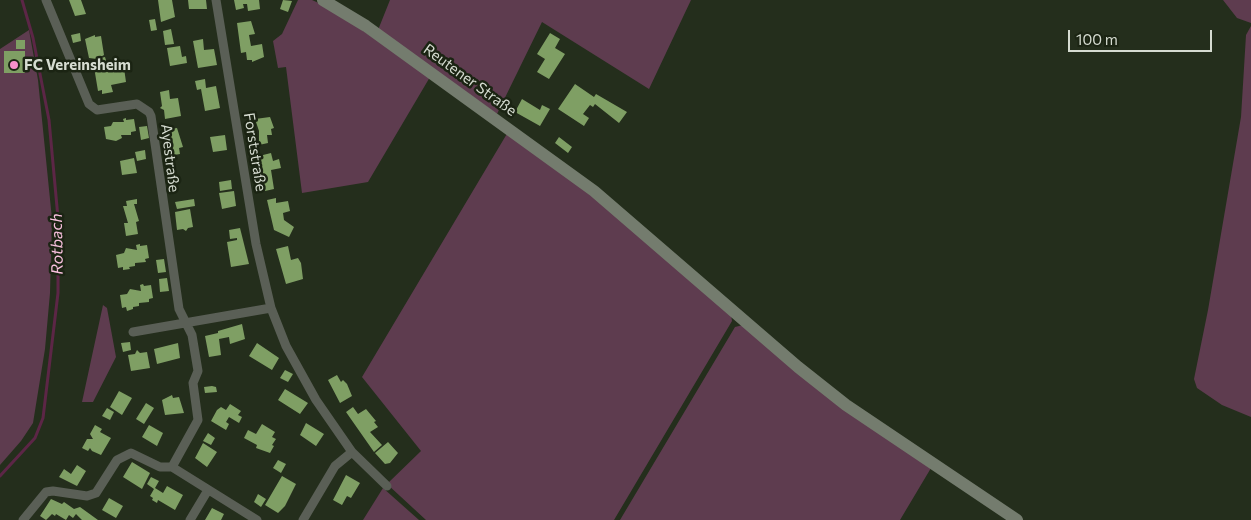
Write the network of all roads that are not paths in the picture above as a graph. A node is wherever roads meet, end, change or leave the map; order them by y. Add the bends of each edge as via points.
1 (46, 0) edge
2 (216, 0) edge
3 (323, 0) edge
4 (271, 308) junction
5 (186, 323) junction
6 (133, 332) dead end
7 (352, 452) junction
8 (172, 467) junction
9 (387, 486) dead end
10 (208, 490) junction
11 (23, 520) edge
12 (190, 520) edge
13 (257, 520) edge
14 (304, 520) edge
15 (1017, 520) edge

1 - 5 street, Ayestraße via 89,104 97,110 137,104 151,116 178,309
2 - 4 street, Forststraße via 256,244
3 - 15 street, Reutener Straße via 366,26 594,192 798,368 846,405
4 - 5 street
4 - 7 street, Forststraße via 303,379
5 - 6 street
5 - 8 street, Ayestraße via 192,335 198,371 193,383 199,416
7 - 9 street, Forststraße
7 - 14 street via 335,466
8 - 10 street
8 - 11 street via 160,467 136,455 121,456 96,493 87,496 46,492
10 - 12 street
10 - 13 street

